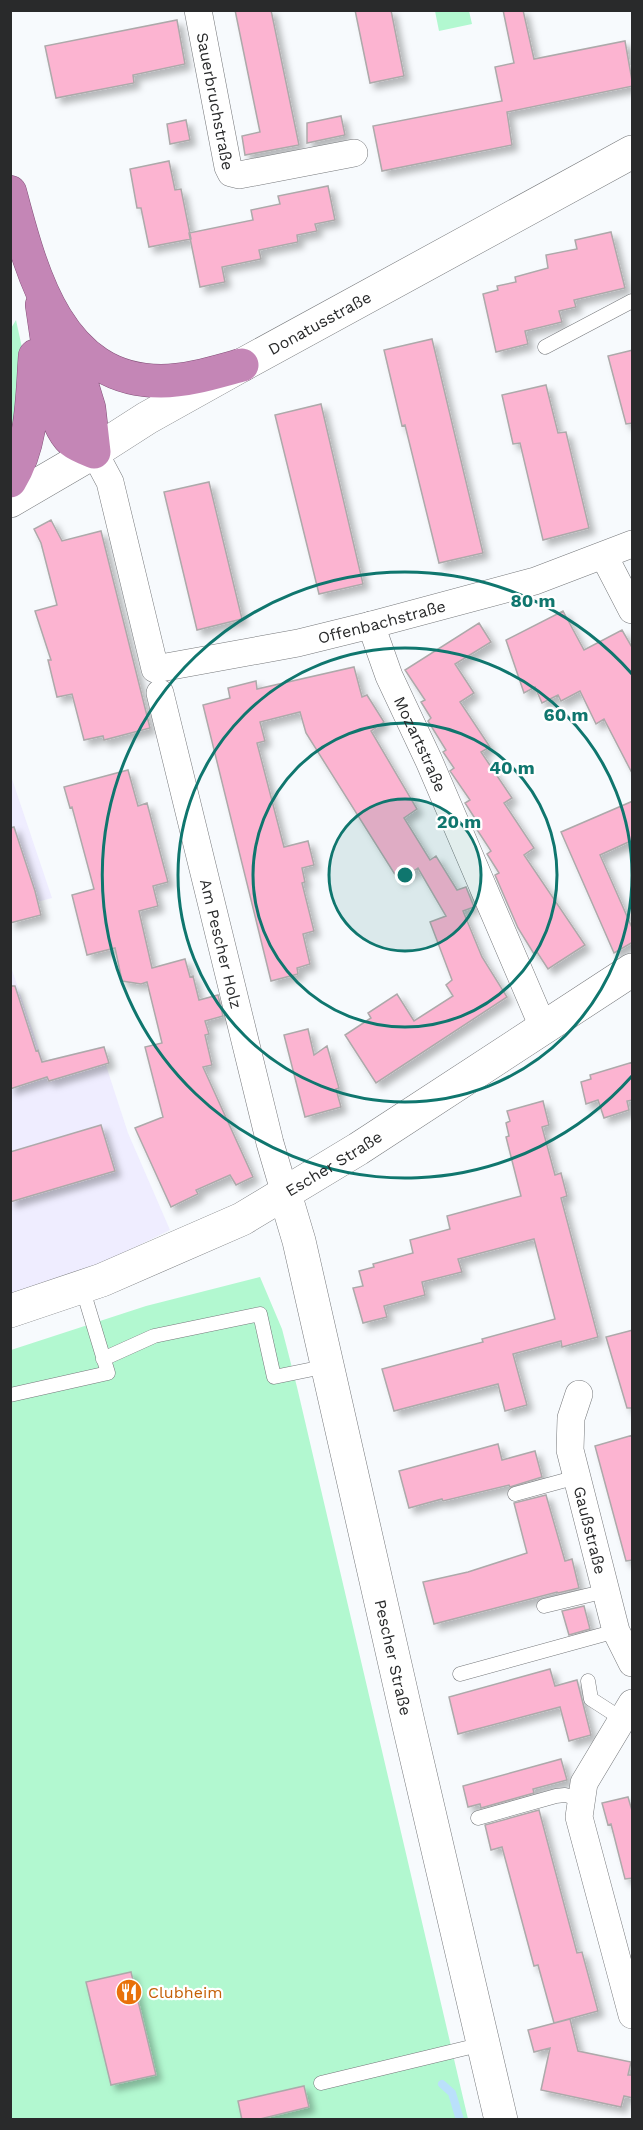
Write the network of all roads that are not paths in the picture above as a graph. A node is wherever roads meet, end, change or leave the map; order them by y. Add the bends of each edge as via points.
1 (198, 10) edge
2 (633, 152) edge
3 (354, 153) dead end
4 (10, 192) edge
5 (40, 288) junction
6 (633, 301) edge
7 (67, 336) junction
8 (545, 348) dead end
9 (242, 365) junction
10 (94, 452) junction
11 (10, 481) edge
12 (10, 501) edge
13 (633, 544) edge
14 (604, 556) junction
15 (633, 610) edge
16 (371, 625) junction
17 (157, 681) junction
18 (633, 970) edge
19 (543, 1027) junction
20 (285, 1194) junction
21 (81, 1287) junction
22 (10, 1311) edge
23 (103, 1359) junction
24 (328, 1366) junction
25 (579, 1394) dead end
26 (10, 1395) edge
27 (577, 1477) junction
28 (515, 1494) dead end
29 (606, 1591) junction
30 (544, 1606) dead end
31 (616, 1631) junction
32 (633, 1663) edge
33 (460, 1674) dead end
34 (588, 1681) dead end
35 (627, 1711) edge
36 (580, 1799) junction
37 (478, 1818) dead end
38 (633, 2015) edge
39 (483, 2044) junction
40 (321, 2083) dead end
41 (501, 2120) edge

1 - 3 street, Sauerbruchstraße via 231,173 239,175
2 - 9 street, Donatusstraße
4 - 5 highway
5 - 7 highway
5 - 10 highway via 59,421 72,442
5 - 11 highway via 31,418 23,456
6 - 8 lane
7 - 9 highway via 92,359 134,378 169,381
7 - 10 highway via 89,408
9 - 10 street, Donatusstraße
10 - 12 street, Donatusstraße
10 - 17 street, Am Pescher Holz via 110,482
13 - 14 street, Offenbachstraße
14 - 15 street
14 - 16 street, Offenbachstraße via 535,581
16 - 17 street, Offenbachstraße
16 - 19 street, Mozartstraße via 388,676 429,761
17 - 20 street, Am Pescher Holz
18 - 19 street, Escher Straße
19 - 20 street, Escher Straße
20 - 21 street, Escher Straße via 242,1219
20 - 24 street, Pescher Straße
21 - 22 street, Escher Straße
21 - 23 lane
23 - 24 lane via 154,1336 260,1314 274,1377
23 - 26 lane via 108,1372
24 - 39 street, Pescher Straße
25 - 27 street, Gaußstraße via 571,1418 570,1450
27 - 28 lane
27 - 29 street, Gaußstraße
29 - 30 lane
29 - 31 street, Gaußstraße
31 - 32 street, Gaußstraße
31 - 33 lane
34 - 35 lane via 591,1700
35 - 36 street via 584,1783
36 - 37 lane via 556,1796
36 - 38 street via 579,1817
39 - 40 lane
39 - 41 street, Pescher Straße

